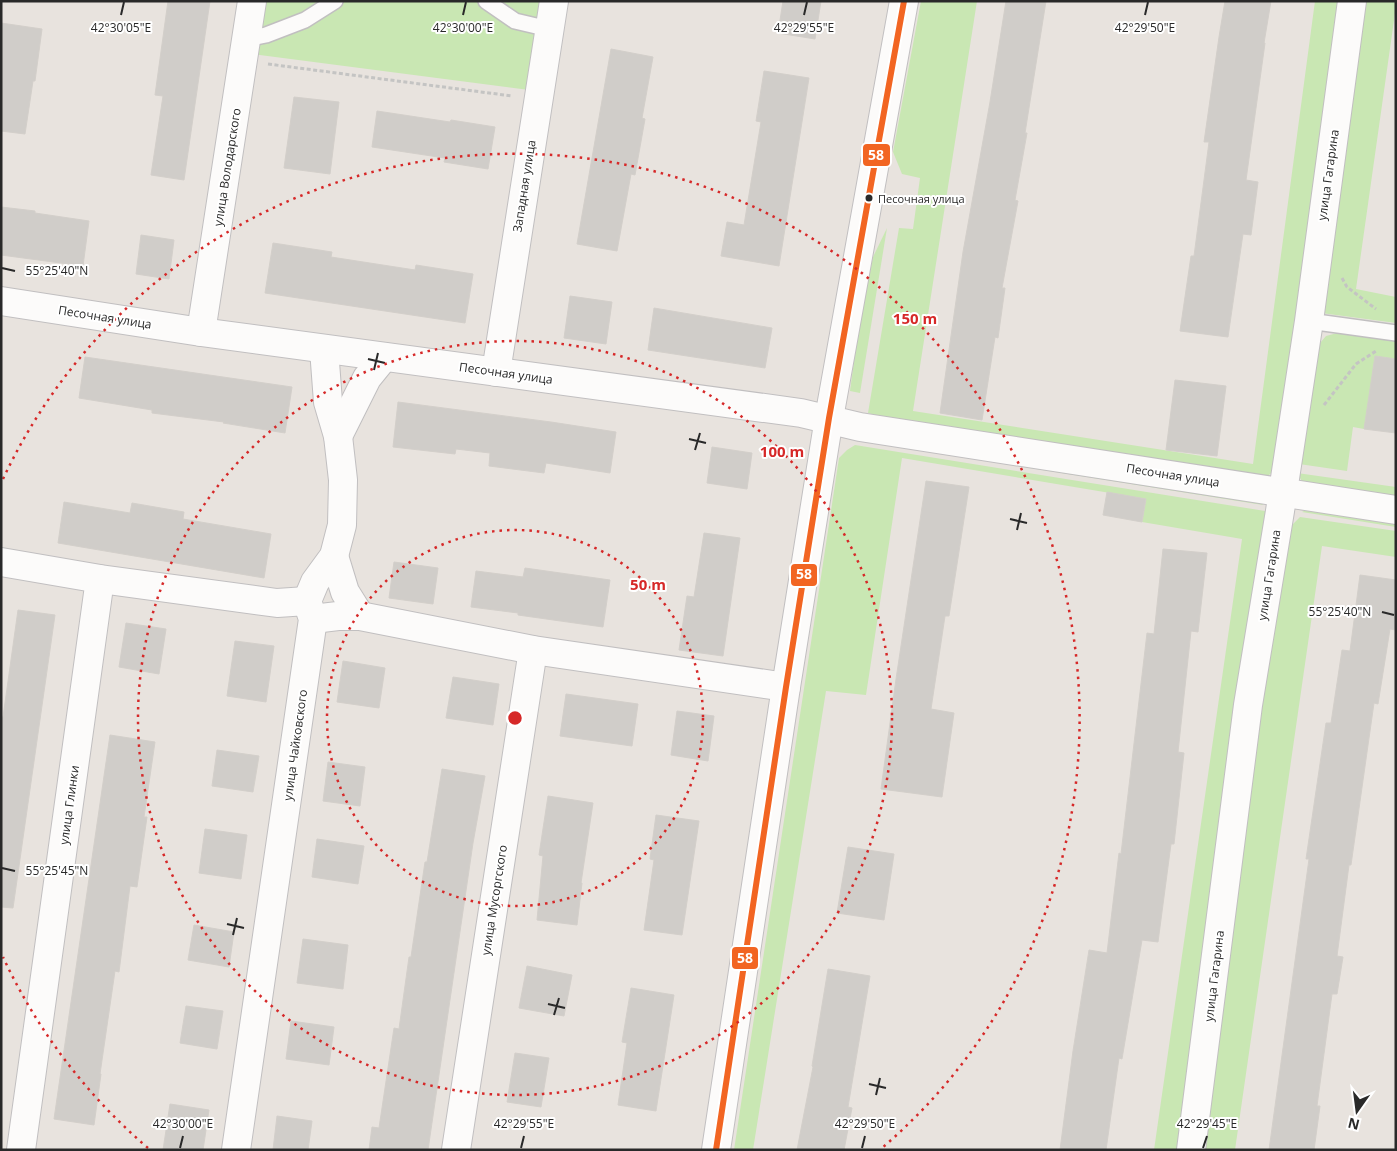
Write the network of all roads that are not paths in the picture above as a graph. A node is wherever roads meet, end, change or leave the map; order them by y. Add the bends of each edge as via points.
1 (252, 1) edge
2 (335, 1) edge
3 (486, 1) edge
4 (554, 1) edge
5 (904, 1) edge
6 (1352, 1) edge
7 (549, 29) junction
8 (245, 50) junction
9 (1, 301) edge
10 (1309, 321) junction
11 (201, 332) junction
12 (1396, 333) edge
13 (324, 349) junction
14 (384, 357) junction
15 (496, 372) junction
16 (829, 418) junction
17 (338, 436) junction
18 (1282, 492) junction
19 (1396, 510) edge
20 (334, 556) junction
21 (1, 562) edge
22 (100, 579) junction
23 (310, 610) junction
24 (360, 616) junction
25 (533, 650) junction
26 (786, 687) junction
27 (21, 1150) edge
28 (236, 1150) edge
29 (456, 1150) edge
30 (716, 1150) edge
31 (1192, 1150) edge

1 - 8 street, улица Володарского
2 - 8 lane via 305,20 266,35
3 - 7 lane via 515,20
4 - 7 street, Западная улица
5 - 16 street
6 - 10 street, улица Гагарина
7 - 15 street, Западная улица
8 - 11 street, улица Володарского
9 - 11 street, Песочная улица
10 - 12 lane
10 - 18 street, улица Гагарина
11 - 13 street, Песочная улица
13 - 14 street, Песочная улица
13 - 17 street, улица Чайковского via 328,402
14 - 15 street, Песочная улица
14 - 17 street via 367,378
15 - 16 street, Песочная улица
16 - 18 street, Песочная улица via 860,427
16 - 26 street
17 - 20 street, улица Чайковского via 343,498 342,525
18 - 19 street, Песочная улица
18 - 31 street, улица Гагарина via 1248,705
20 - 23 street, улица Чайковского via 316,582
20 - 24 street via 345,592
21 - 22 street
22 - 23 street
22 - 27 street, улица Глинки
23 - 24 street via 338,616
23 - 28 street, улица Чайковского
24 - 25 street
25 - 26 street
25 - 29 street, улица Мусоргского
26 - 30 street

